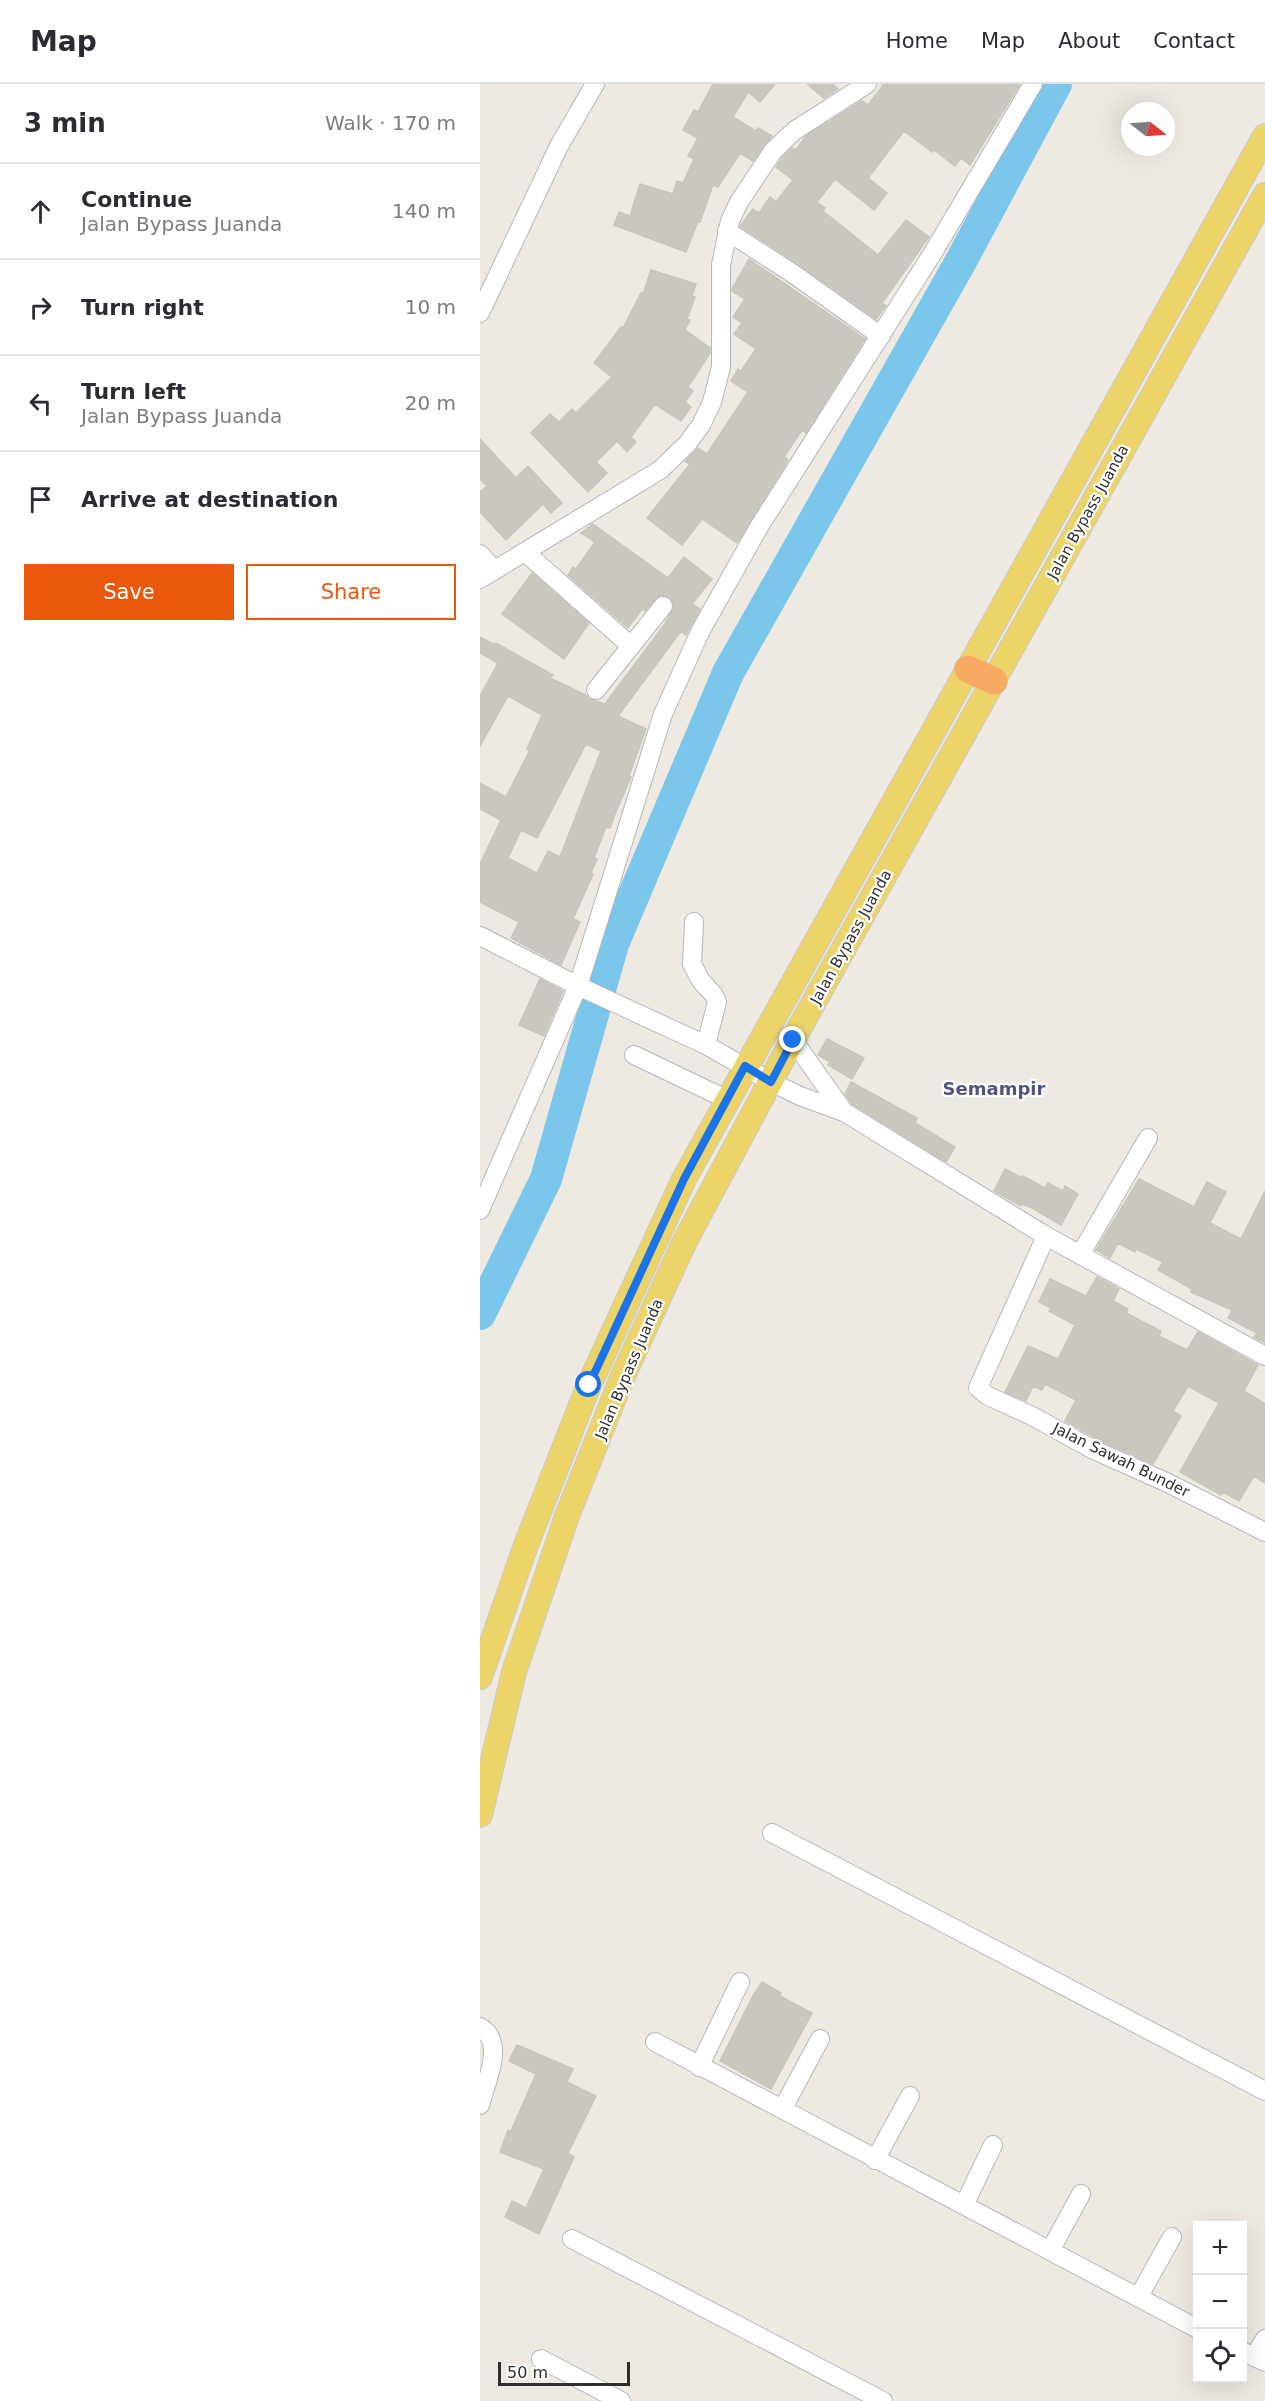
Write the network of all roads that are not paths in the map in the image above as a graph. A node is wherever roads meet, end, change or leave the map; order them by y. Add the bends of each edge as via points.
1 (595, 84) edge
2 (867, 84) edge
3 (1033, 84) edge
4 (1265, 136) edge
5 (1265, 195) edge
6 (727, 231) junction
7 (480, 313) edge
8 (881, 336) junction
9 (525, 552) junction
10 (480, 554) edge
11 (487, 575) edge
12 (663, 606) dead end
13 (631, 646) junction
14 (968, 669) junction
15 (994, 681) junction
16 (596, 690) dead end
17 (694, 922) dead end
18 (480, 936) edge
19 (582, 988) junction
20 (793, 1040) junction
21 (706, 1045) junction
22 (634, 1055) dead end
23 (745, 1066) junction
24 (771, 1082) junction
25 (728, 1100) junction
26 (844, 1112) junction
27 (1148, 1138) dead end
28 (480, 1210) edge
29 (1046, 1236) junction
30 (1080, 1255) junction
31 (1265, 1356) edge
32 (557, 1469) junction
33 (584, 1476) junction
34 (1265, 1532) edge
35 (480, 1677) edge
36 (480, 1815) edge
37 (772, 1833) dead end
38 (740, 1982) dead end
39 (480, 2026) edge
40 (820, 2039) dead end
41 (655, 2042) dead end
42 (699, 2067) junction
43 (1265, 2091) edge
44 (910, 2096) dead end
45 (480, 2105) edge
46 (783, 2108) junction
47 (993, 2145) dead end
48 (875, 2160) junction
49 (1081, 2194) dead end
50 (964, 2205) junction
51 (1172, 2237) dead end
52 (572, 2239) dead end
53 (1050, 2251) junction
54 (1138, 2298) junction
55 (1193, 2327) edge
56 (1265, 2338) edge
57 (1254, 2357) edge
58 (541, 2359) dead end
59 (621, 2401) edge
60 (883, 2401) edge

1 - 7 street via 559,146
2 - 6 street via 794,131 773,151 739,202
3 - 8 street
4 - 14 main road, Jalan Bypass Juanda
5 - 15 main road, Jalan Bypass Juanda
6 - 8 street
6 - 9 street via 721,265 721,367 701,426 660,470
8 - 19 street via 759,527 701,630 663,714
9 - 11 street
9 - 13 street
10 - 11 street
12 - 13 street
13 - 16 street
14 - 15 highway
14 - 23 main road, Jalan Bypass Juanda
15 - 20 main road, Jalan Bypass Juanda
17 - 21 street via 692,964 717,1002
18 - 19 street
19 - 21 street
19 - 28 street
20 - 24 main road, Jalan Bypass Juanda
20 - 26 street
21 - 23 street
22 - 25 street
23 - 24 street
23 - 25 main road, Jalan Bypass Juanda
24 - 26 street
24 - 33 main road, Jalan Bypass Juanda via 685,1241 622,1378
25 - 32 main road, Jalan Bypass Juanda via 684,1179 589,1385
26 - 29 street
27 - 30 street
29 - 30 street
29 - 34 street, Jalan Sawah Bunder via 978,1388 1092,1449
30 - 31 street
32 - 33 main road via 570,1477
32 - 35 main road, Jalan Bypass Juanda
33 - 36 main road, Jalan Bypass Juanda via 514,1671
37 - 43 street
38 - 42 street
39 - 45 street via 487,2031 493,2047
40 - 46 street
41 - 42 street
42 - 46 street
44 - 48 street
46 - 48 street
47 - 50 street
48 - 50 street
49 - 53 street
50 - 53 street
51 - 54 street
52 - 60 street
53 - 54 street
54 - 55 street
56 - 57 street
58 - 59 street

